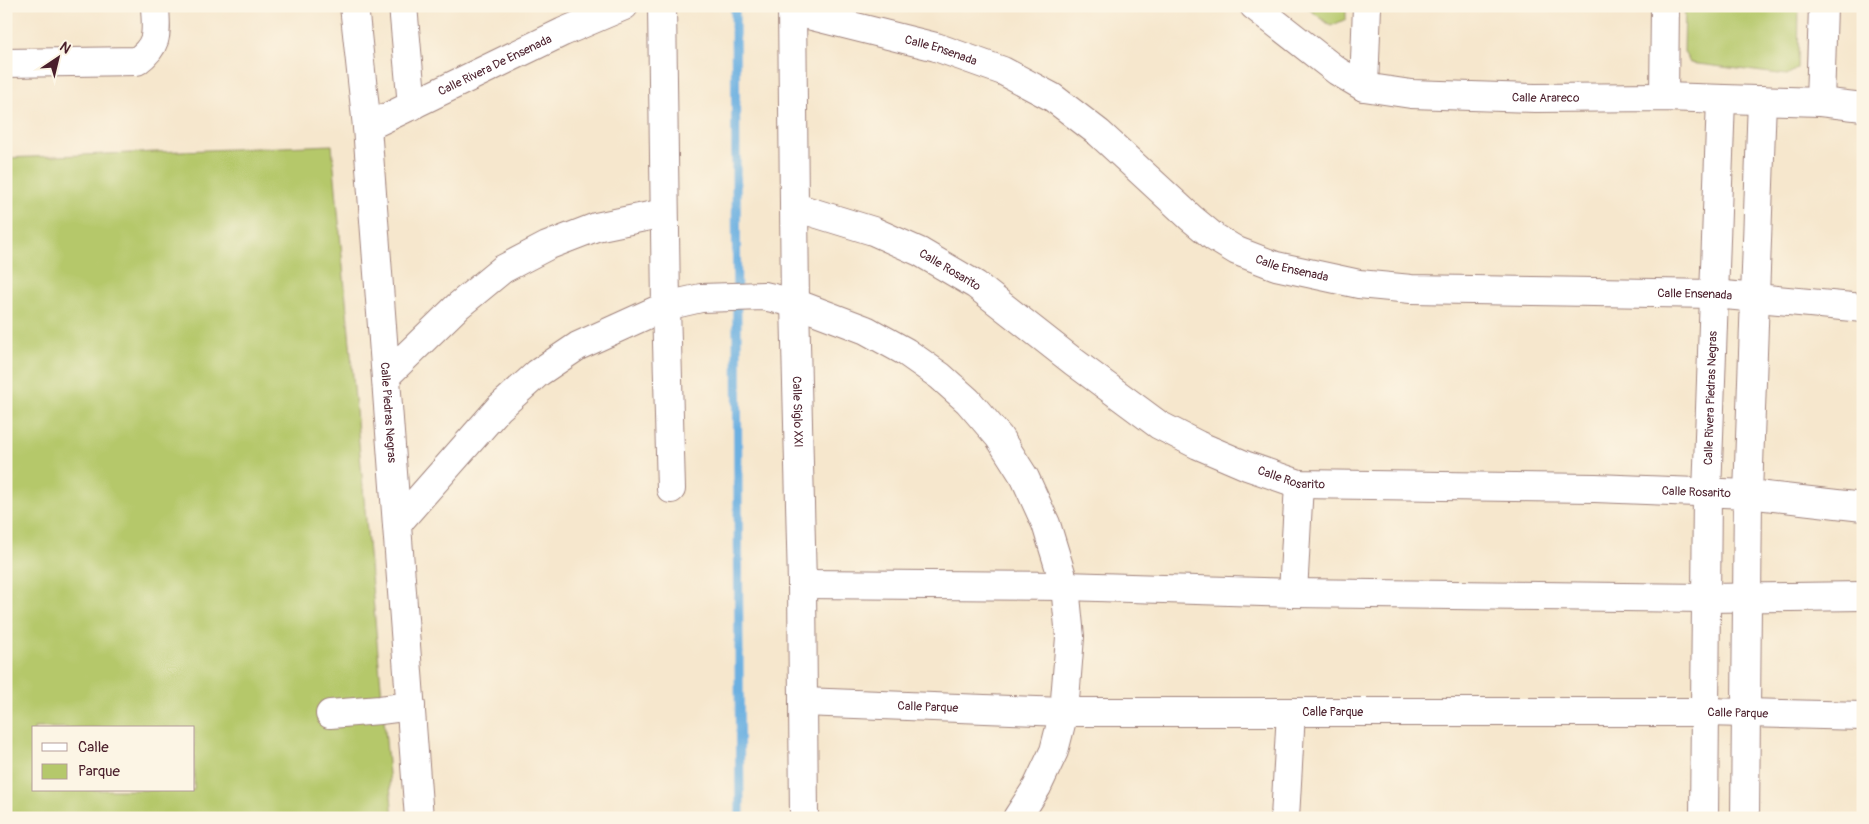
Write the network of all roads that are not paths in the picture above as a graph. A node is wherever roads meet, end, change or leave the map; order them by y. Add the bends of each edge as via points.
1 (354, 6) edge
2 (403, 6) edge
3 (624, 6) edge
4 (662, 6) edge
5 (1254, 6) edge
6 (1367, 6) edge
7 (1665, 6) edge
8 (1823, 6) edge
9 (792, 9) edge
10 (156, 20) edge
11 (6, 63) edge
12 (1364, 87) junction
13 (1664, 96) junction
14 (1721, 99) junction
15 (1762, 100) junction
16 (1820, 102) junction
17 (412, 106) junction
18 (1863, 106) edge
19 (367, 127) junction
20 (795, 207) junction
21 (664, 213) junction
22 (1714, 294) junction
23 (1756, 297) junction
24 (794, 303) junction
25 (666, 306) junction
26 (1863, 308) edge
27 (386, 376) junction
28 (1299, 484) junction
29 (671, 489) dead end
30 (1707, 493) junction
31 (1748, 494) junction
32 (1863, 507) edge
33 (397, 524) junction
34 (802, 584) junction
35 (1065, 586) junction
36 (1293, 593) junction
37 (1863, 596) edge
38 (1706, 598) junction
39 (1747, 598) junction
40 (803, 702) junction
41 (411, 706) junction
42 (1064, 712) junction
43 (1291, 712) junction
44 (1705, 712) junction
45 (1745, 713) junction
46 (330, 714) dead end
47 (1863, 716) edge
48 (419, 818) edge
49 (804, 818) edge
50 (1017, 818) edge
51 (1285, 818) edge
52 (1704, 818) edge
53 (1745, 818) edge

1 - 19 street, Calle Piedras Negras
2 - 17 street
3 - 17 street, Calle Rivera De Ensenada via 563,32
4 - 21 street
5 - 12 street, Calle Arareco via 1337,71
6 - 12 street
7 - 13 street
8 - 16 street
9 - 20 street, Calle Siglo XXI
9 - 22 street, Calle Ensenada via 936,47 1003,71 1052,97 1099,133 1214,237 1237,251 1276,266 1360,284 1411,289
10 - 11 street via 154,43 137,61
12 - 13 street, Calle Arareco via 1411,94
13 - 14 street, Calle Arareco
14 - 15 street, Calle Arareco
14 - 22 street, Calle Rivera Piedras Negras
15 - 16 street, Calle Arareco
15 - 23 street
16 - 18 street, Calle Arareco
17 - 19 street, Calle Rivera De Ensenada
19 - 27 street, Calle Piedras Negras
20 - 24 street, Calle Siglo XXI
20 - 28 street, Calle Rosarito via 873,231 920,252 976,285 1159,425 1247,466
21 - 25 street
21 - 27 street via 596,227 547,246 503,269 458,306
22 - 23 street, Calle Ensenada
22 - 30 street, Calle Rivera Piedras Negras
23 - 26 street, Calle Ensenada
23 - 31 street
24 - 25 street via 764,296 701,298
24 - 34 street, Calle Siglo XXI
24 - 35 street via 866,330 906,352 968,401 999,437 1025,478 1046,524
25 - 29 street
25 - 33 street via 578,346 538,372 499,408
27 - 33 street, Calle Piedras Negras
28 - 30 street, Calle Rosarito via 1595,488
28 - 36 street
30 - 31 street, Calle Rosarito
30 - 38 street, Calle Rivera Piedras Negras
31 - 32 street, Calle Rosarito
31 - 39 street
33 - 41 street, Calle Piedras Negras
34 - 35 street
34 - 40 street, Calle Siglo XXI
35 - 36 street
35 - 42 street via 1070,637
36 - 38 street
37 - 39 street
38 - 39 street
38 - 44 street, Calle Rivera Piedras Negras
39 - 45 street
40 - 42 street, Calle Parque
40 - 49 street, Calle Siglo XXI
41 - 46 street
41 - 48 street, Calle Piedras Negras
42 - 43 street, Calle Parque
42 - 50 street via 1054,751 1037,787
43 - 44 street, Calle Parque
43 - 51 street
44 - 45 street, Calle Parque
44 - 52 street, Calle Rivera Piedras Negras
45 - 47 street, Calle Parque
45 - 53 street

